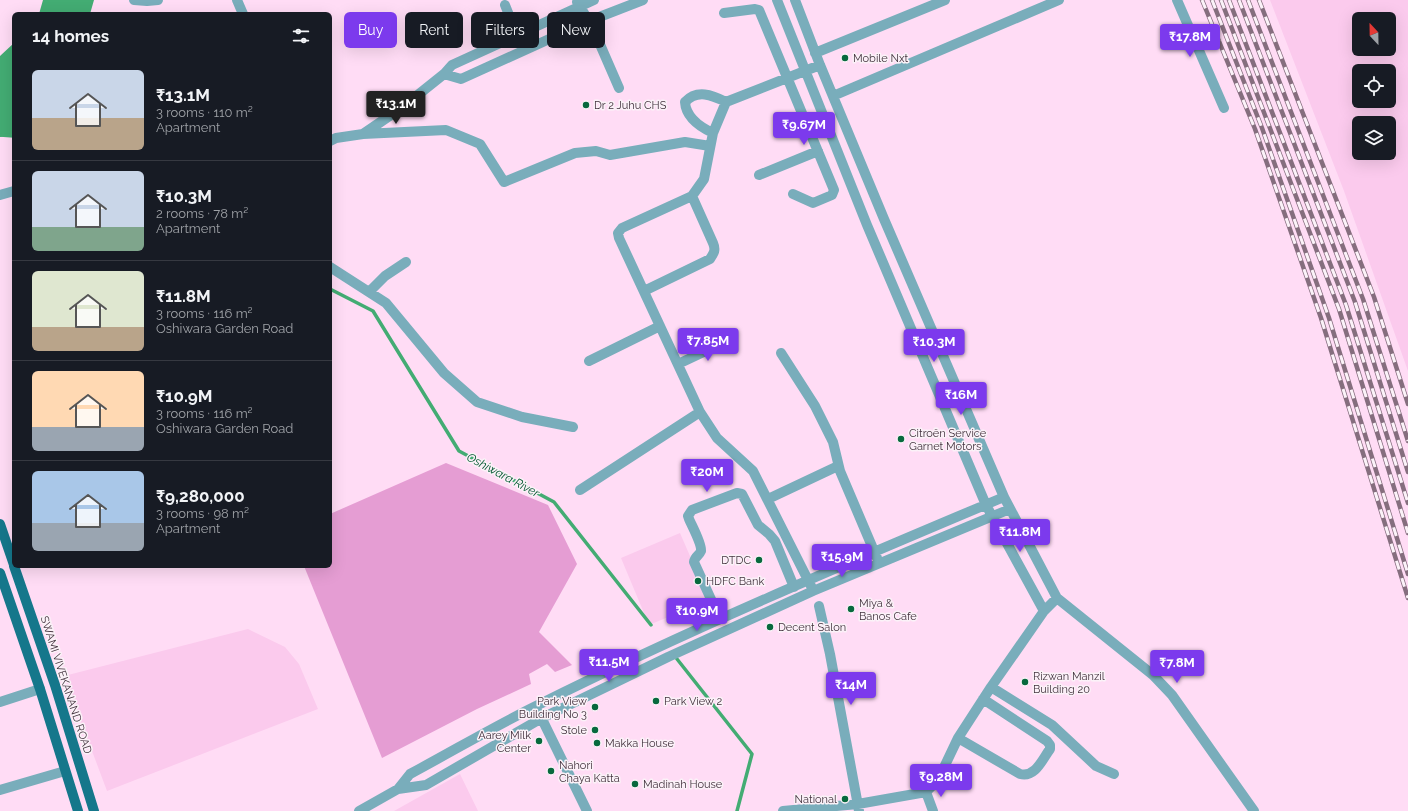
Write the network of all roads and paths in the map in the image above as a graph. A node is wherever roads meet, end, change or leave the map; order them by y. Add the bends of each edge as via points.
1 (134, 0) edge
2 (158, 0) edge
3 (239, 0) edge
4 (594, 0) edge
5 (643, 0) edge
6 (777, 0) edge
7 (795, 0) edge
8 (944, 0) edge
9 (1059, 0) edge
10 (1177, 0) edge
11 (577, 3) edge
12 (504, 5) dead end
13 (242, 12) edge
14 (507, 12) edge
15 (583, 12) edge
16 (724, 12) dead end
17 (605, 15) edge
18 (539, 23) edge
19 (547, 41) edge
20 (489, 48) edge
21 (602, 48) edge
22 (815, 53) junction
23 (820, 66) junction
24 (805, 71) junction
25 (444, 74) junction
26 (788, 78) junction
27 (619, 88) dead end
28 (833, 96) junction
29 (726, 102) junction
30 (1224, 108) dead end
31 (713, 133) junction
32 (363, 134) junction
33 (332, 140) edge
34 (710, 146) junction
35 (818, 151) junction
36 (759, 175) dead end
37 (12, 192) edge
38 (793, 194) dead end
39 (0, 195) edge
40 (692, 196) junction
41 (406, 262) dead end
42 (332, 268) edge
43 (370, 291) junction
44 (644, 291) junction
45 (660, 326) junction
46 (729, 340) dead end
47 (781, 353) dead end
48 (589, 361) dead end
49 (678, 364) junction
50 (700, 412) junction
51 (573, 427) dead end
52 (838, 466) junction
53 (580, 490) dead end
54 (1004, 498) junction
55 (768, 499) junction
56 (986, 505) junction
57 (1010, 509) junction
58 (992, 516) junction
59 (0, 524) edge
60 (875, 552) junction
61 (12, 560) edge
62 (880, 564) junction
63 (15, 568) edge
64 (0, 573) edge
65 (808, 580) junction
66 (794, 586) junction
67 (813, 591) junction
68 (1057, 598) junction
69 (819, 606) dead end
70 (1044, 611) junction
71 (720, 620) junction
72 (991, 687) junction
73 (40, 689) junction
74 (983, 699) junction
75 (0, 702) edge
76 (536, 706) junction
77 (542, 718) junction
78 (958, 738) junction
79 (65, 771) junction
80 (1114, 774) dead end
81 (0, 790) edge
82 (398, 790) junction
83 (926, 792) junction
84 (858, 807) edge
85 (803, 810) edge
86 (78, 811) edge
87 (94, 811) edge
88 (359, 811) edge
89 (588, 811) edge
90 (783, 811) edge
91 (933, 811) edge
92 (1254, 811) edge

1 - 2 street
3 - 13 street
4 - 11 street
5 - 17 street
6 - 24 street
7 - 22 street
8 - 22 street
9 - 28 street
10 - 30 street
11 - 15 street
11 - 18 street
12 - 14 street
16 - 26 street via 759,10
19 - 25 street via 461,79
20 - 25 street via 452,65
21 - 27 street
22 - 23 street
23 - 24 street
23 - 28 street
24 - 26 street
24 - 56 street
25 - 32 street
26 - 29 street
26 - 35 street
28 - 54 street
29 - 31 street
29 - 31 street via 703,93 685,102 696,124
31 - 34 street
32 - 33 street
32 - 34 street via 446,130 480,144 504,182 575,153 596,151 610,155 685,142
34 - 40 street via 704,179
35 - 36 street
35 - 38 street via 834,193 813,203
37 - 39 street
40 - 44 street via 715,248 713,254 710,259
40 - 44 street via 622,228 618,233
41 - 43 street via 385,276
42 - 43 street
43 - 51 street via 386,303 444,373 477,402 522,417
44 - 45 street
45 - 48 street
45 - 49 street
46 - 49 street
47 - 52 street via 815,406 834,447
49 - 50 street
50 - 53 street
50 - 55 street via 717,438 753,471
52 - 55 street
52 - 60 street
54 - 56 street
54 - 57 street
55 - 65 street
56 - 58 street
56 - 60 street
57 - 58 street
57 - 68 street
58 - 62 street
58 - 70 street
59 - 61 main road, SWAMI VIVEKANAND ROAD
60 - 62 street
60 - 65 street
62 - 67 street
63 - 87 main road, SWAMI VIVEKANAND ROAD via 55,685
64 - 73 main road
65 - 66 street
65 - 67 street
66 - 71 street
66 - 71 street via 775,541 758,525 742,494 737,493 692,510 688,516 701,547 694,562
67 - 77 street
68 - 70 street
68 - 92 street via 1152,675 1172,695
69 - 84 street
70 - 72 street
71 - 76 street
72 - 74 street
72 - 80 street via 1052,725 1096,766
73 - 75 street
73 - 79 main road
74 - 78 street
74 - 78 street via 1047,741 1050,749 1033,773 1026,776
76 - 77 street
76 - 82 street via 410,774
77 - 82 street via 426,785
77 - 89 street
78 - 83 street via 938,780
79 - 81 street
79 - 86 main road
82 - 88 street
83 - 84 street
83 - 91 street
84 - 85 street
85 - 90 street

